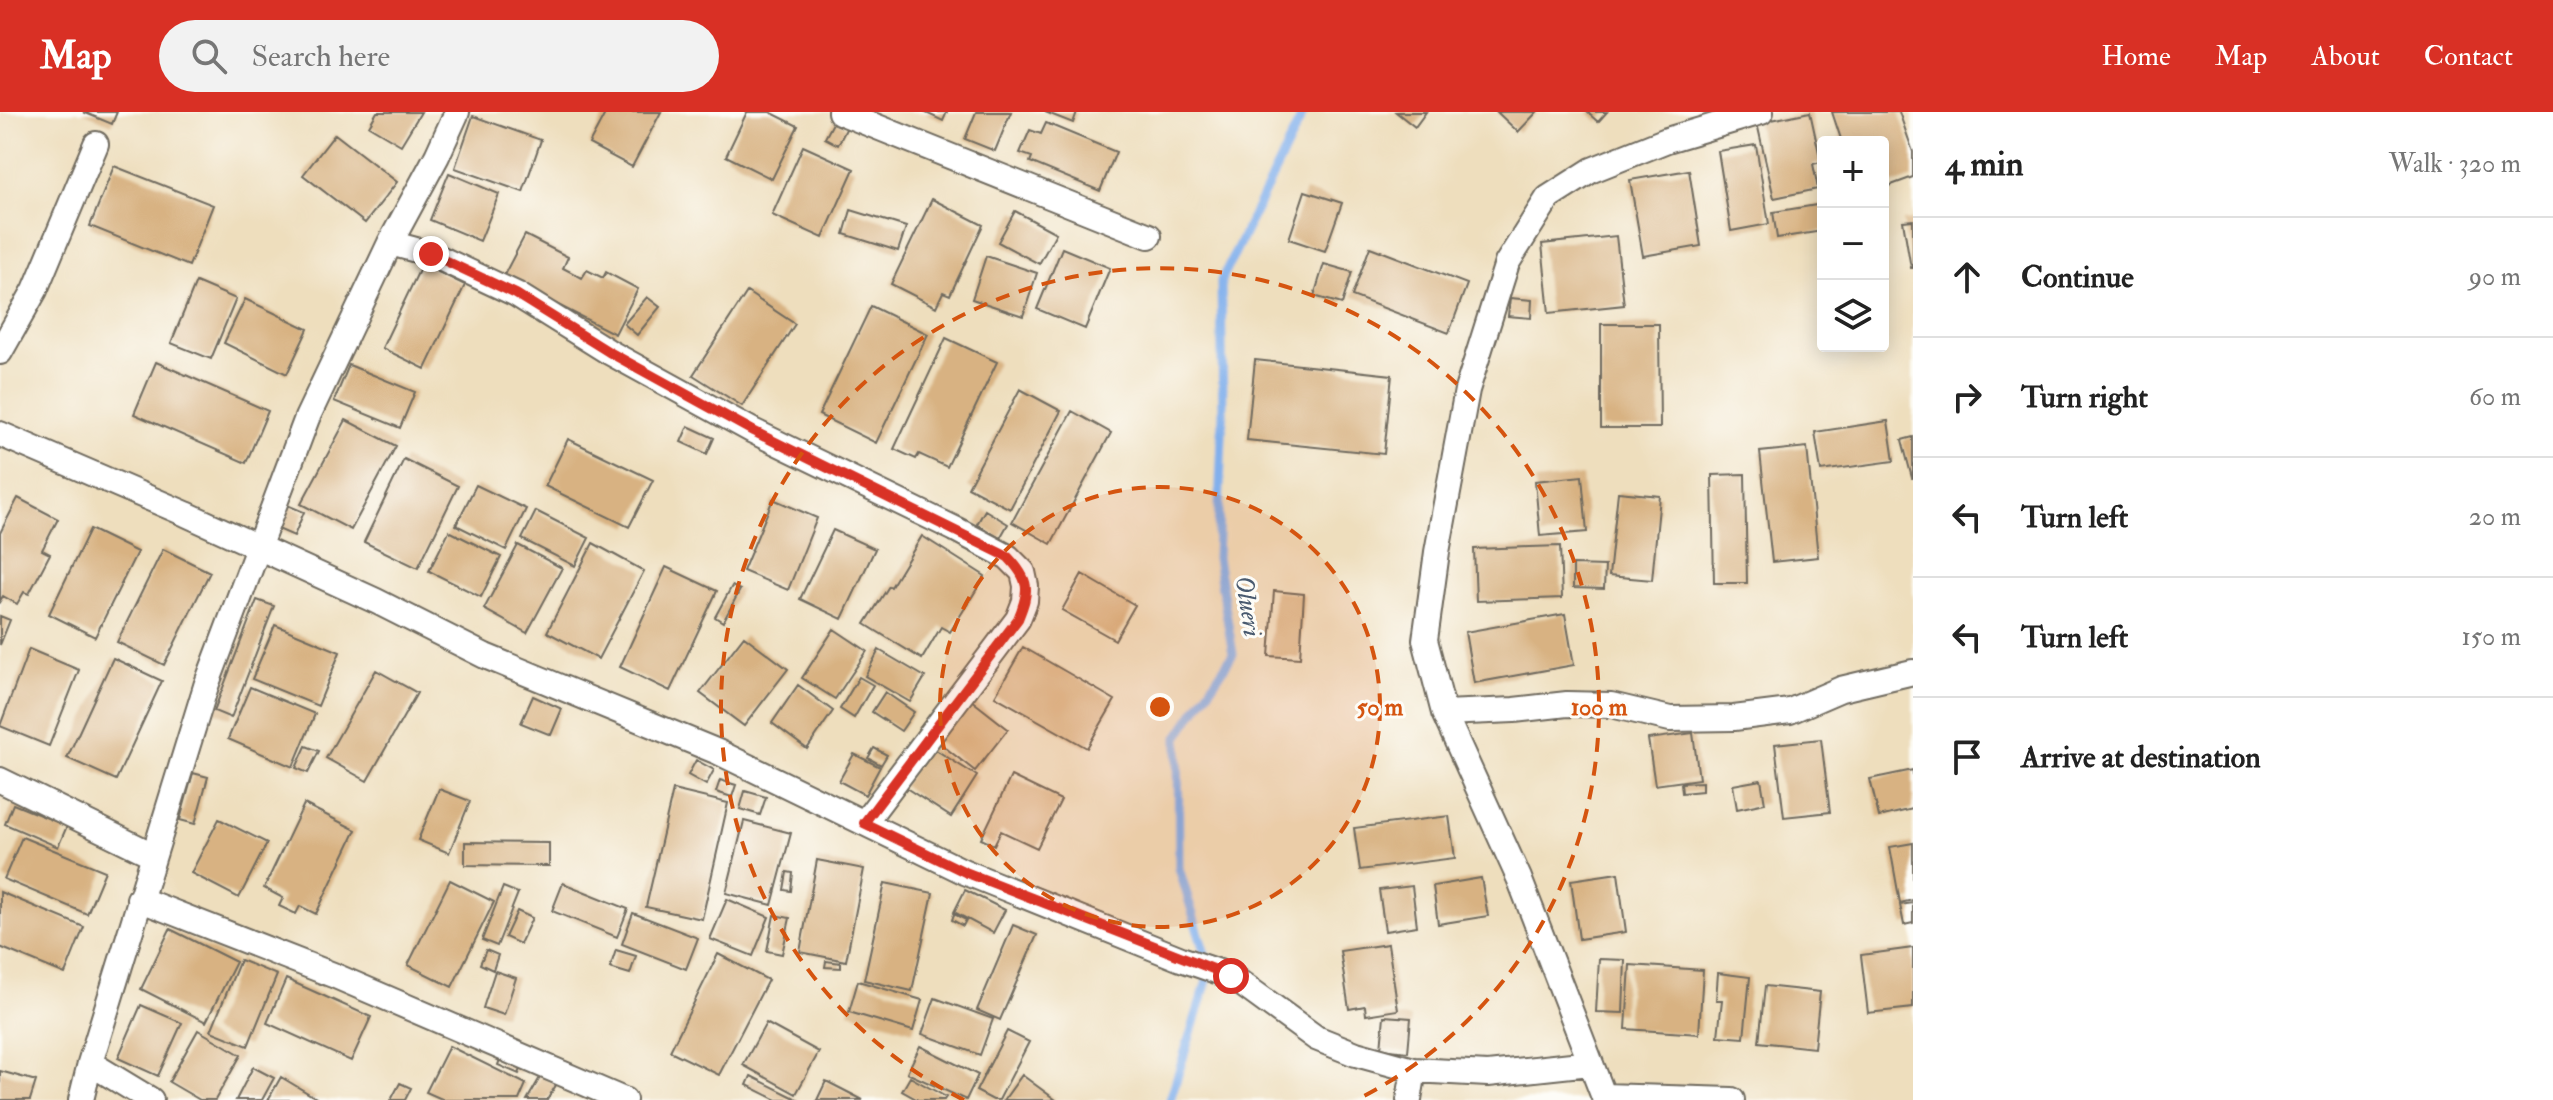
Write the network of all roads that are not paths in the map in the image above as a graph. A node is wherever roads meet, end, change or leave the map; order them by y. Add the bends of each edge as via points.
1 (457, 112) edge
2 (840, 112) edge
3 (1761, 112) edge
4 (96, 144) dead end
5 (1149, 236) dead end
6 (390, 243) junction
7 (0, 352) edge
8 (0, 434) edge
9 (258, 549) junction
10 (1913, 672) edge
11 (1444, 713) junction
12 (0, 780) edge
13 (864, 823) junction
14 (153, 855) junction
15 (139, 899) junction
16 (90, 1063) junction
17 (1590, 1063) junction
18 (1414, 1070) junction
19 (1604, 1098) edge
20 (81, 1100) edge
21 (151, 1100) edge
22 (624, 1100) edge
23 (1409, 1100) edge
24 (1732, 1100) edge

1 - 6 street
2 - 5 street
3 - 11 street via 1667,140 1592,170 1548,198 1507,263 1467,390 1437,552 1425,640
4 - 7 street via 35,290
6 - 9 street via 307,418
6 - 13 street via 431,254 516,294 753,431 1008,557 1023,572 1025,601 1018,619
8 - 9 street
9 - 13 street via 485,656 718,752
9 - 14 street via 206,686
10 - 11 street via 1841,689 1790,711 1734,718 1670,719 1611,705 1567,704
11 - 17 street via 1519,878
12 - 14 street
13 - 18 street via 965,872 1231,976 1316,1038
14 - 15 street
15 - 16 street
15 - 22 street via 333,975
16 - 20 street
16 - 21 street
17 - 18 street via 1488,1074
17 - 19 street
18 - 23 street
19 - 24 street

